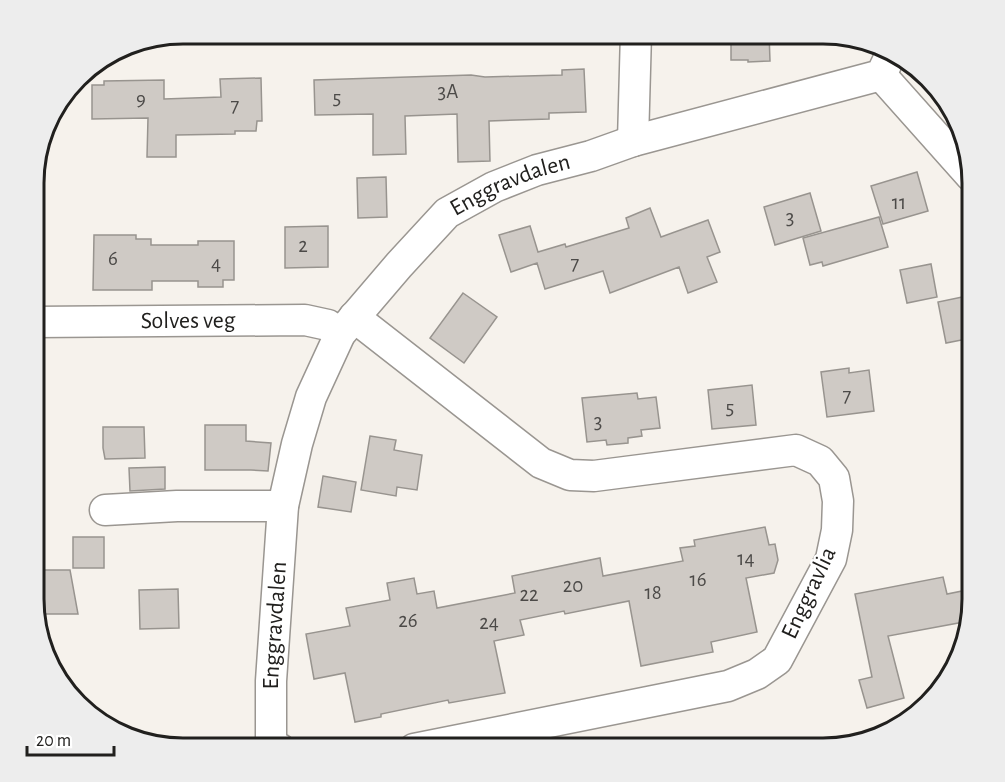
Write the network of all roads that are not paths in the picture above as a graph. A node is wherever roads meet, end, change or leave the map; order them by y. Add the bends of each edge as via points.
1 (636, 44) edge
2 (887, 63) edge
3 (633, 141) junction
4 (960, 161) edge
5 (44, 322) edge
6 (347, 325) junction
7 (283, 506) junction
8 (105, 510) dead end
9 (275, 738) edge
10 (469, 738) edge

1 - 3 street
2 - 3 street, Enggravdalen
2 - 4 street
3 - 6 street, Enggravdalen via 537,170 494,187 447,213
5 - 6 street, Solves veg via 305,320
6 - 7 street, Enggravdalen via 311,397
6 - 10 street, Enggravlia via 541,463 570,476 796,450 820,461 834,478 837,530 831,559 777,660 728,686
7 - 8 street
7 - 9 street, Enggravdalen via 271,681

